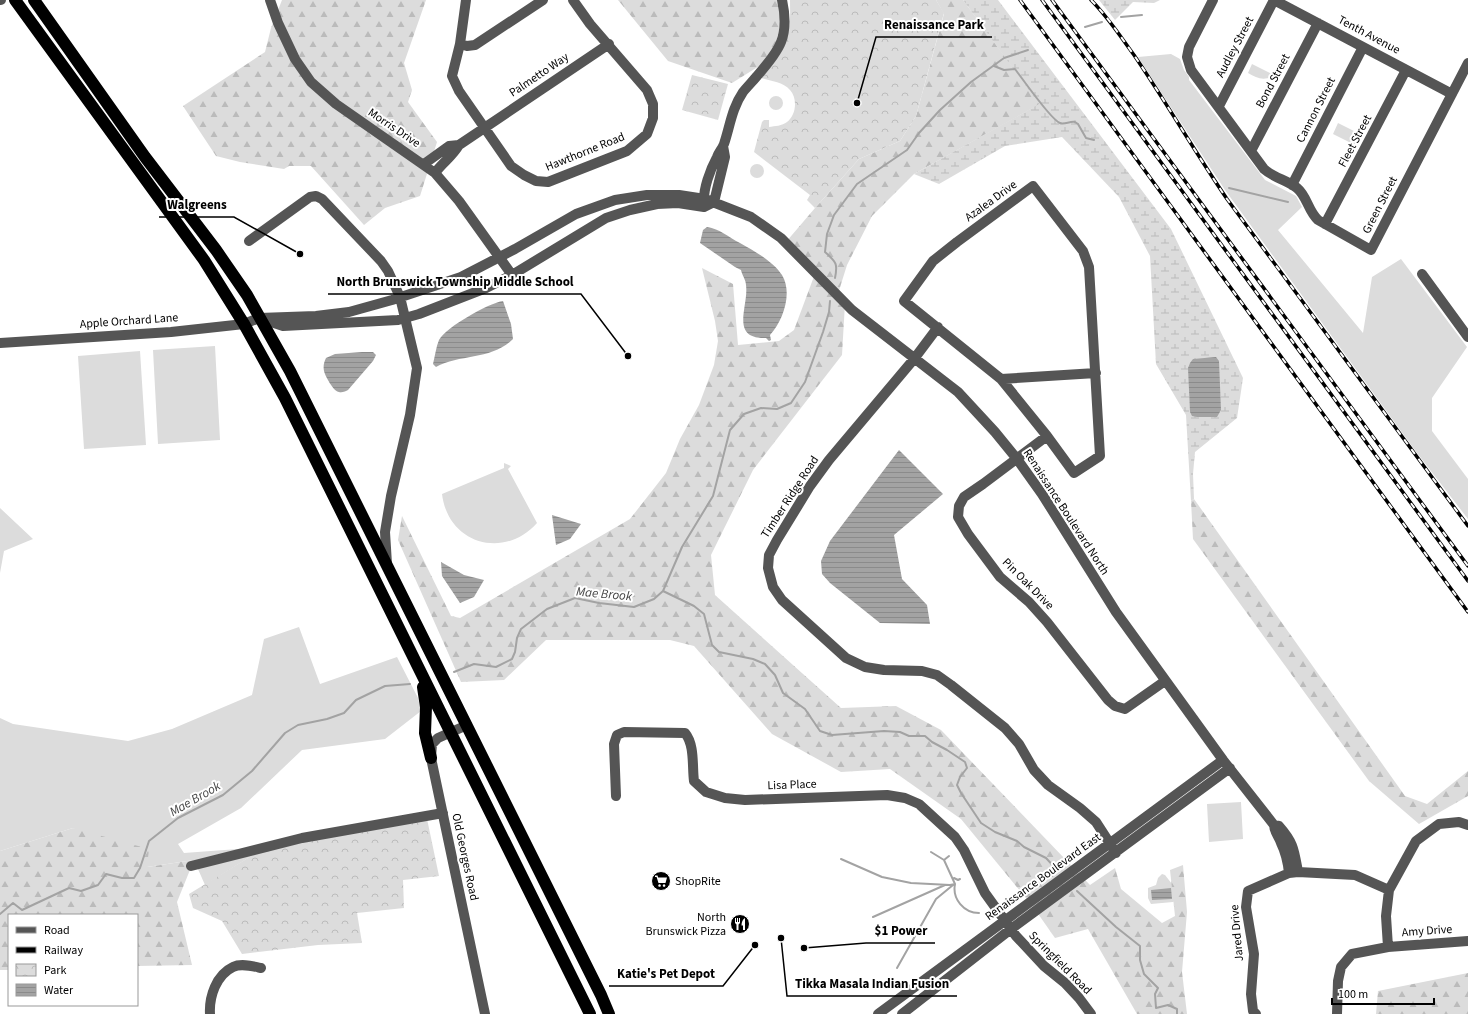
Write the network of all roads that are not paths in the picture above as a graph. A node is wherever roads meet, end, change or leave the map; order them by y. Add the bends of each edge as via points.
1 (15, 0) edge
2 (34, 0) edge
3 (270, 0) edge
4 (466, 0) edge
5 (544, 0) edge
6 (573, 0) edge
7 (782, 0) edge
8 (1213, 0) edge
9 (1274, 0) edge
10 (1318, 23) junction
11 (460, 44) junction
12 (609, 44) junction
13 (1363, 47) junction
14 (1468, 63) edge
15 (1406, 70) junction
16 (1452, 94) junction
17 (1219, 106) junction
18 (484, 128) junction
19 (458, 145) junction
20 (724, 146) junction
21 (1251, 151) junction
22 (424, 164) junction
23 (435, 173) junction
24 (1292, 185) junction
25 (714, 202) junction
26 (703, 203) junction
27 (1325, 224) junction
28 (249, 241) dead end
29 (498, 257) junction
30 (1422, 274) dead end
31 (512, 275) junction
32 (400, 297) junction
33 (259, 318) junction
34 (406, 318) junction
35 (244, 324) junction
36 (938, 327) junction
37 (1468, 337) edge
38 (0, 343) edge
39 (914, 359) junction
40 (1096, 373) junction
41 (1001, 378) junction
42 (1047, 436) junction
43 (1017, 459) junction
44 (387, 568) junction
45 (422, 676) junction
46 (1165, 681) junction
47 (467, 725) junction
48 (450, 732) junction
49 (431, 758) junction
50 (1223, 760) junction
51 (1230, 768) junction
52 (616, 796) dead end
53 (443, 813) junction
54 (1468, 825) edge
55 (1110, 844) junction
56 (1116, 853) junction
57 (191, 866) dead end
58 (1293, 873) junction
59 (1389, 890) junction
60 (1005, 920) junction
61 (1011, 930) junction
62 (1468, 941) edge
63 (1388, 947) junction
64 (261, 968) dead end
65 (893, 1004) junction
66 (210, 1014) edge
67 (485, 1014) edge
68 (590, 1014) edge
69 (609, 1014) edge
70 (878, 1014) edge
71 (901, 1014) edge
72 (1091, 1014) edge
73 (1256, 1014) edge
74 (1337, 1014) edge

1 - 35 highway via 204,260
2 - 33 highway via 145,157 216,250 247,295
3 - 22 street, Morris Drive via 294,59 311,82 336,104
4 - 11 street, Hawthorne Road
5 - 11 street via 475,45
6 - 12 street, Hawthorne Road via 590,24
7 - 20 street via 785,29 781,44 773,59 743,92 733,111
8 - 17 street, Green Street via 1188,50 1187,60 1191,70
9 - 10 street, Tenth Avenue
9 - 17 street, Audley Street
10 - 13 street, Tenth Avenue
10 - 21 street, Bond Street
11 - 18 street, Hawthorne Road via 452,76
12 - 18 street, Palmetto Way
12 - 18 street, Hawthorne Road via 647,90 653,104 653,118 647,134 627,151 548,182 536,181 512,166
13 - 15 street, Tenth Avenue
13 - 24 street, Cannon Street
14 - 16 street
15 - 16 street, Tenth Avenue
15 - 27 street, Fleet Street
16 - 27 street, Green Street via 1371,250
17 - 21 street, Green Street
18 - 19 street
19 - 22 street via 449,146
19 - 23 street
20 - 25 street
20 - 26 street via 705,188
21 - 24 street, Green Street via 1267,172
22 - 23 street, Morris Drive
23 - 29 street, Morris Drive via 459,201
24 - 27 street, Green Street via 1300,191 1312,214
25 - 26 street, Renaissance Boulevard North
25 - 39 street, Renaissance Boulevard North via 751,217 781,238 852,310
26 - 29 street, Renaissance Boulevard North via 672,195 647,195 614,200 576,214
26 - 31 street, Renaissance Boulevard North via 657,204 606,218
28 - 32 street via 310,197 316,196 322,199 381,261
29 - 31 street, Morris Drive
29 - 32 street, Renaissance Boulevard North via 461,277
30 - 37 street
31 - 34 street, Renaissance Boulevard North via 459,300
32 - 33 street, Renaissance Boulevard North via 349,312
32 - 34 street
33 - 34 street, Renaissance Boulevard North via 283,326
33 - 35 street, Apple Orchard Lane
33 - 44 highway via 290,371
34 - 44 street via 417,368 410,415 385,532
35 - 38 street, Apple Orchard Lane via 171,332
35 - 45 highway via 285,398
36 - 39 street
36 - 40 street, Azalea Drive via 904,301 933,262 1033,186 1083,251 1089,267
36 - 41 street, Azalea Drive
39 - 43 street, Renaissance Boulevard North via 958,392
39 - 55 street, Timber Ridge Road via 810,486 770,555 768,568 773,587 782,600 846,658 865,667 922,671 936,675 952,685 1005,728 1019,744 1034,770 1048,785 1096,822
40 - 41 street
40 - 42 street, Azalea Drive via 1100,456 1074,473
41 - 42 street, Azalea Drive
42 - 43 street
43 - 46 street, Renaissance Boulevard North via 1116,612
43 - 46 street, Pin Oak Drive via 964,497 959,506 958,517 968,534 1000,577 1047,622 1087,675 1115,706 1125,709
44 - 47 highway
45 - 48 highway
45 - 49 highway via 426,707 425,733
46 - 50 street, Renaissance Boulevard North
47 - 48 street, Old Georges Road
47 - 69 highway
48 - 49 street, Old Georges Road via 432,744
48 - 68 highway
49 - 53 street, Old Georges Road
50 - 51 street, Renaissance Boulevard North
50 - 55 street, Renaissance Boulevard East
51 - 56 street, Renaissance Boulevard East
51 - 58 street, Renaissance Boulevard North via 1274,825
52 - 60 street, Lisa Place via 614,744 617,735 624,732 685,733 691,746 694,781 706,792 725,798 745,800 887,795 905,798 919,804 955,837 985,893
53 - 57 street via 302,838
53 - 67 street, Old Georges Road
54 - 59 street via 1459,822 1439,824 1416,841
55 - 56 street, Timber Ridge Road
55 - 60 street, Renaissance Boulevard East
56 - 61 street, Renaissance Boulevard East
58 - 59 street, Jared Drive via 1355,875
58 - 73 street, Jared Drive via 1248,891 1246,907 1254,954 1251,994 1253,1011
59 - 63 street via 1386,916
60 - 61 street, Lisa Place
60 - 65 street, Renaissance Boulevard East
61 - 71 street, Renaissance Boulevard East
61 - 72 street, Springfield Road via 1028,950 1065,983
62 - 63 street, Amy Drive
63 - 74 street via 1352,954 1341,967
64 - 66 street via 244,965 233,967 223,974 214,989
65 - 70 street, Renaissance Boulevard East
65 - 71 street

